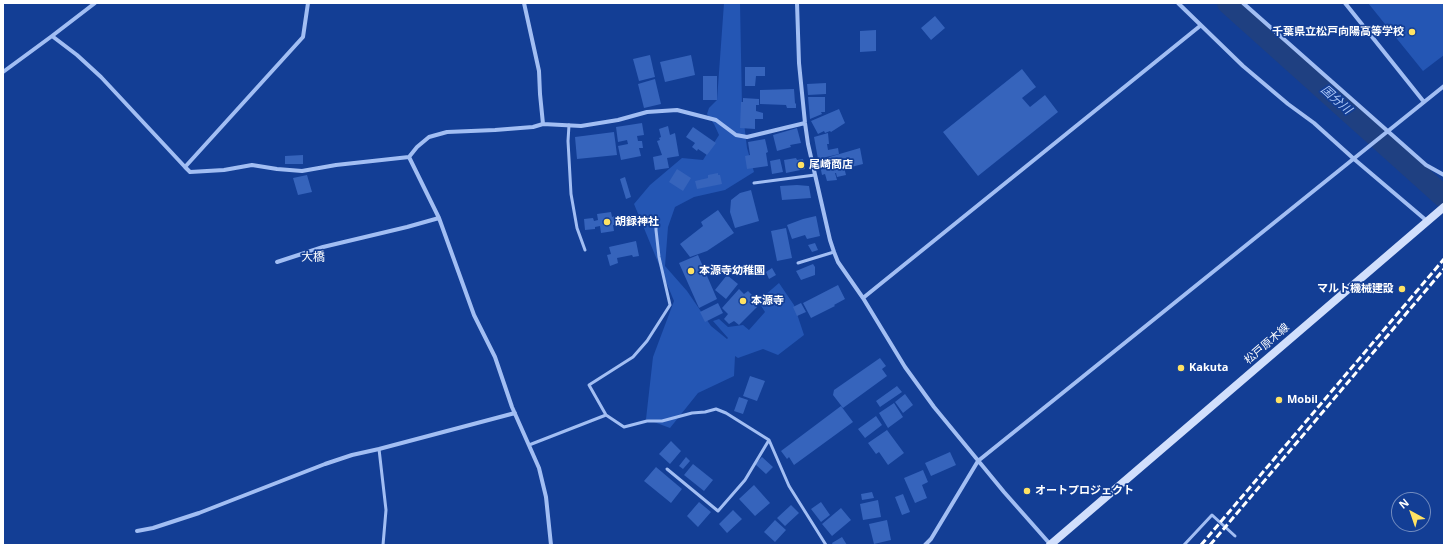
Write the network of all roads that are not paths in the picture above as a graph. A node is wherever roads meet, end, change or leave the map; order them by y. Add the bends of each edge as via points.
1 (95, 3) edge
2 (308, 3) edge
3 (524, 3) edge
4 (796, 3) edge
5 (1178, 3) edge
6 (1243, 3) edge
7 (1345, 3) edge
8 (1200, 26) junction
9 (52, 36) junction
10 (3, 72) edge
11 (1444, 86) edge
12 (1424, 102) junction
13 (805, 123) junction
14 (543, 124) junction
15 (569, 125) junction
16 (1388, 131) junction
17 (409, 157) junction
18 (1354, 159) junction
19 (185, 167) junction
20 (815, 175) junction
21 (1444, 175) edge
22 (754, 183) dead end
23 (1444, 207) edge
24 (656, 217) dead end
25 (439, 218) junction
26 (1428, 221) junction
27 (585, 250) dead end
28 (834, 252) junction
29 (277, 262) dead end
30 (798, 262) dead end
31 (863, 298) junction
32 (515, 413) junction
33 (606, 415) junction
34 (769, 440) junction
35 (529, 445) junction
36 (379, 449) junction
37 (978, 461) junction
38 (667, 469) dead end
39 (137, 531) dead end
40 (1234, 536) dead end
41 (931, 540) junction
42 (383, 545) edge
43 (551, 545) edge
44 (826, 545) edge
45 (925, 545) edge
46 (932, 545) edge
47 (1050, 545) edge
48 (1184, 545) edge

1 - 9 street
2 - 19 street via 303,37
3 - 14 street via 539,71
4 - 13 street
5 - 8 street
6 - 16 street
7 - 12 street
8 - 18 street via 1243,66
8 - 31 street
9 - 10 street
9 - 19 street via 101,77
11 - 12 street
12 - 16 street
13 - 15 street via 748,137 736,135 716,120 677,110 647,112 581,126
13 - 20 street
14 - 15 street
14 - 17 street via 533,127 447,132 429,137
15 - 27 lane via 571,194 577,228
16 - 18 street
16 - 21 street via 1426,165
17 - 19 street via 302,171 252,165 190,172
17 - 25 street
18 - 26 street
18 - 37 street
20 - 22 lane
20 - 28 street
23 - 26 main road, 松戸原木線
24 - 33 lane via 659,257 670,305 647,341 633,356 589,385
25 - 29 street via 323,247
25 - 32 street
26 - 47 main road, 松戸原木線
28 - 30 lane
28 - 31 street
31 - 37 street via 905,368
32 - 35 street
32 - 36 street
33 - 34 lane via 624,427 716,409 726,412
33 - 35 lane
34 - 38 lane via 745,480 718,511
34 - 44 lane via 789,486
35 - 43 street via 539,468 546,497
36 - 39 street via 325,464 200,513
36 - 42 lane via 386,510
37 - 41 street
37 - 47 street
40 - 48 lane via 1212,515
41 - 45 street
41 - 46 street

